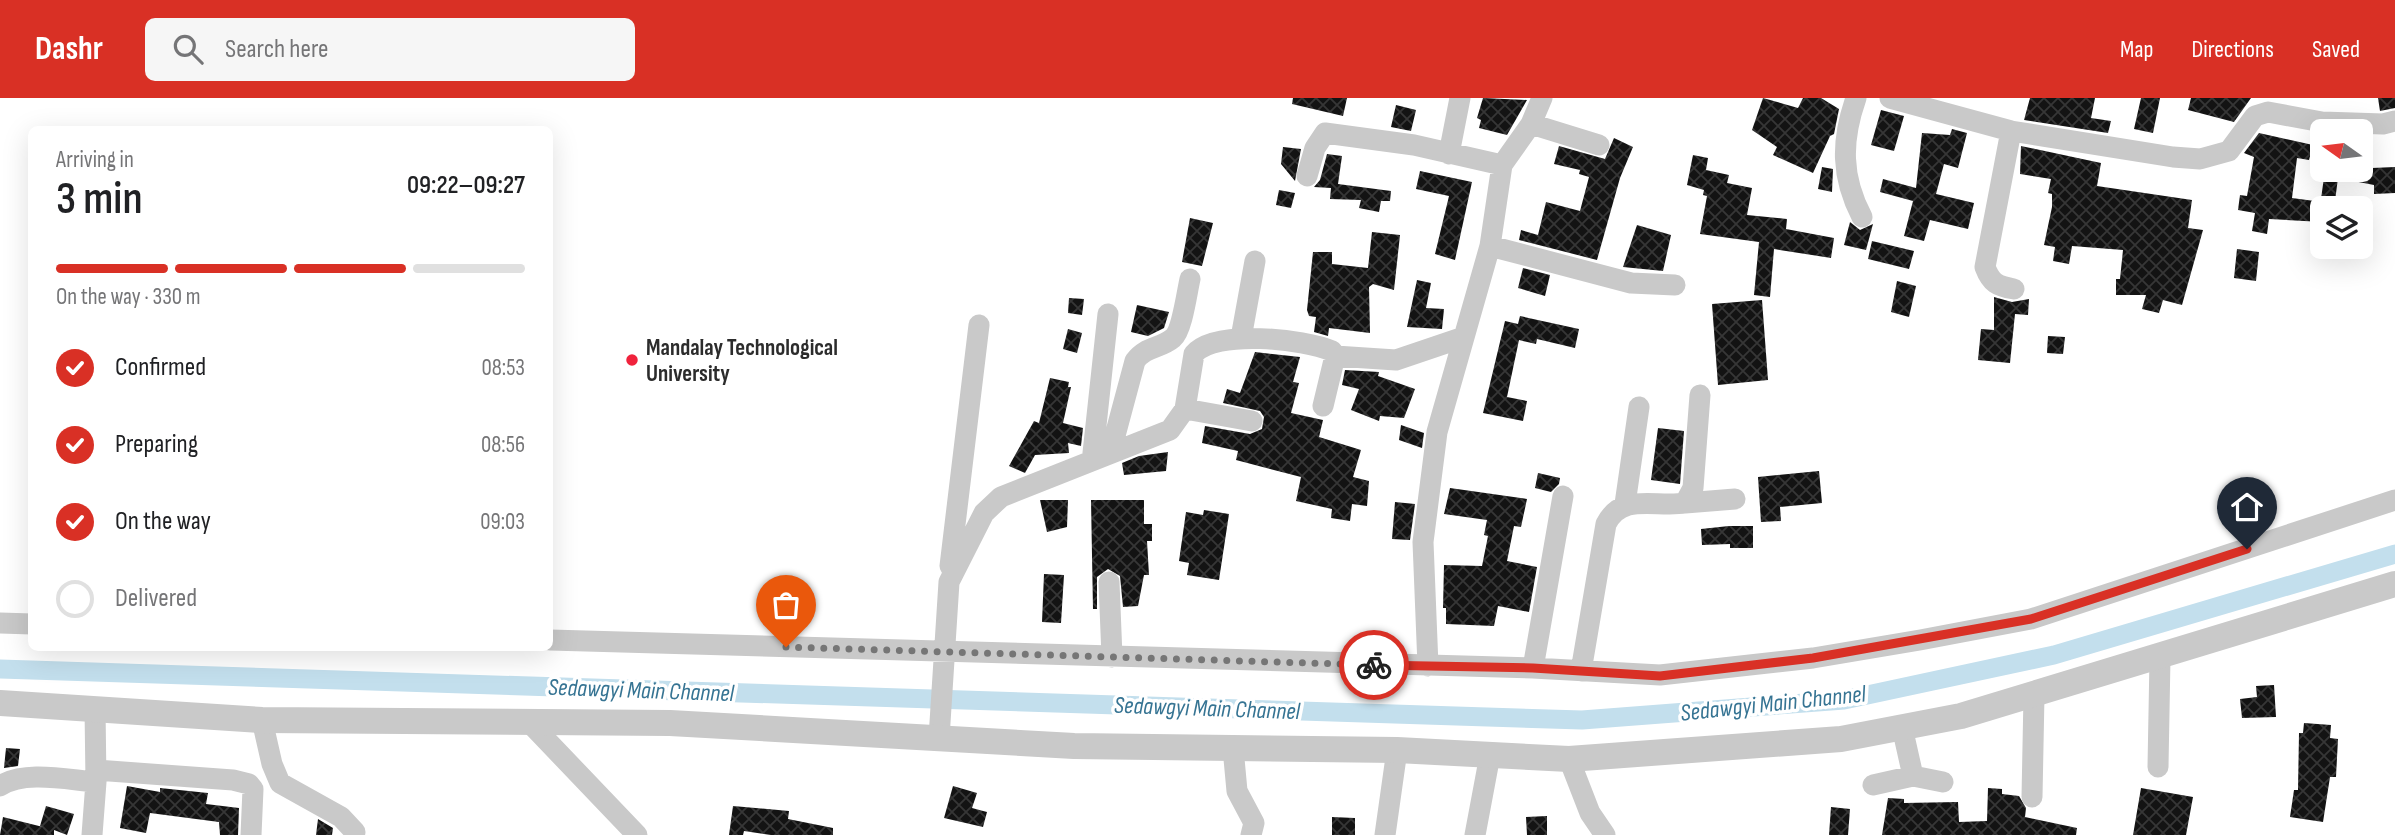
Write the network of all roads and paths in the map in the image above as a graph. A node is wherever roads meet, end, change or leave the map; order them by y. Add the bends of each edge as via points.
1 (1460, 98) edge
2 (1542, 98) edge
3 (1856, 98) edge
4 (1890, 98) edge
5 (1970, 107) edge
6 (2395, 121) edge
7 (1531, 124) junction
8 (2011, 131) junction
9 (1599, 145) dead end
10 (1448, 154) junction
11 (1503, 165) junction
12 (1307, 176) dead end
13 (1862, 218) dead end
14 (1490, 246) junction
15 (1255, 261) dead end
16 (1190, 279) dead end
17 (1675, 285) dead end
18 (2014, 289) dead end
19 (1108, 314) dead end
20 (979, 325) dead end
21 (1241, 338) junction
22 (1461, 338) junction
23 (1335, 356) junction
24 (1700, 395) dead end
25 (1324, 406) dead end
26 (1639, 407) dead end
27 (1185, 409) junction
28 (1252, 421) dead end
29 (1093, 453) junction
30 (1075, 466) junction
31 (1563, 496) dead end
32 (1735, 499) dead end
33 (2395, 500) edge
34 (1685, 503) junction
35 (1625, 504) junction
36 (948, 582) junction
37 (1109, 582) dead end
38 (2395, 583) edge
39 (0, 623) edge
40 (28, 624) edge
41 (553, 640) edge
42 (1112, 657) junction
43 (2160, 658) junction
44 (943, 662) junction
45 (1428, 666) junction
46 (1533, 668) junction
47 (1581, 671) junction
48 (2034, 695) junction
49 (0, 703) edge
50 (95, 708) junction
51 (262, 720) junction
52 (530, 723) junction
53 (1902, 727) junction
54 (939, 729) junction
55 (1233, 748) junction
56 (1397, 750) junction
57 (1490, 755) junction
58 (1569, 759) junction
59 (2158, 768) dead end
60 (96, 776) junction
61 (1913, 776) junction
62 (1943, 782) dead end
63 (1873, 785) dead end
64 (0, 786) edge
65 (2032, 797) dead end
66 (355, 832) dead end
67 (92, 835) edge
68 (251, 835) edge
69 (637, 835) edge
70 (1251, 835) edge
71 (1385, 835) edge
72 (1475, 835) edge
73 (1605, 835) edge

1 - 10 street
2 - 7 street
3 - 13 street via 1847,125 1844,159 1849,194
4 - 5 street
5 - 8 street
6 - 8 street via 2361,124 2260,114 2229,151 2200,159
7 - 9 street
7 - 11 street
8 - 18 street via 1985,267 1997,286
10 - 11 street
10 - 12 street via 1325,133
11 - 14 street
14 - 17 street via 1631,283
14 - 22 street
15 - 21 street
16 - 29 street via 1177,334 1135,361 1113,443
19 - 29 street
20 - 36 street
21 - 23 street via 1326,348
21 - 27 street via 1200,347 1194,354
22 - 23 street via 1396,359
22 - 45 street via 1437,432 1423,542
23 - 25 street
24 - 34 street via 1693,488
26 - 35 street
27 - 28 street
27 - 30 street via 1170,430
29 - 30 street
30 - 36 street via 1001,497 984,513
31 - 46 street
32 - 34 street
33 - 47 street via 2031,619 1813,658 1704,672 1660,676
34 - 35 street
35 - 47 street via 1606,524
36 - 44 street
37 - 42 street
38 - 43 street
39 - 40 street
41 - 44 street
42 - 44 street
42 - 45 street
43 - 48 street
43 - 59 street
44 - 54 street
45 - 46 street
46 - 47 street
48 - 53 street
48 - 65 street
49 - 50 street
50 - 51 street
50 - 60 street
51 - 52 street
51 - 66 street via 280,783 341,817
52 - 54 street
52 - 69 street
53 - 58 street via 1841,739
53 - 61 street
54 - 55 street via 1144,749
55 - 56 street
55 - 70 street via 1237,792 1254,823
56 - 57 street
56 - 71 street
57 - 58 street
57 - 72 street
58 - 73 street via 1590,813
60 - 64 street via 9,780
60 - 67 street
60 - 68 street via 249,783 253,789
61 - 62 street
61 - 63 street

